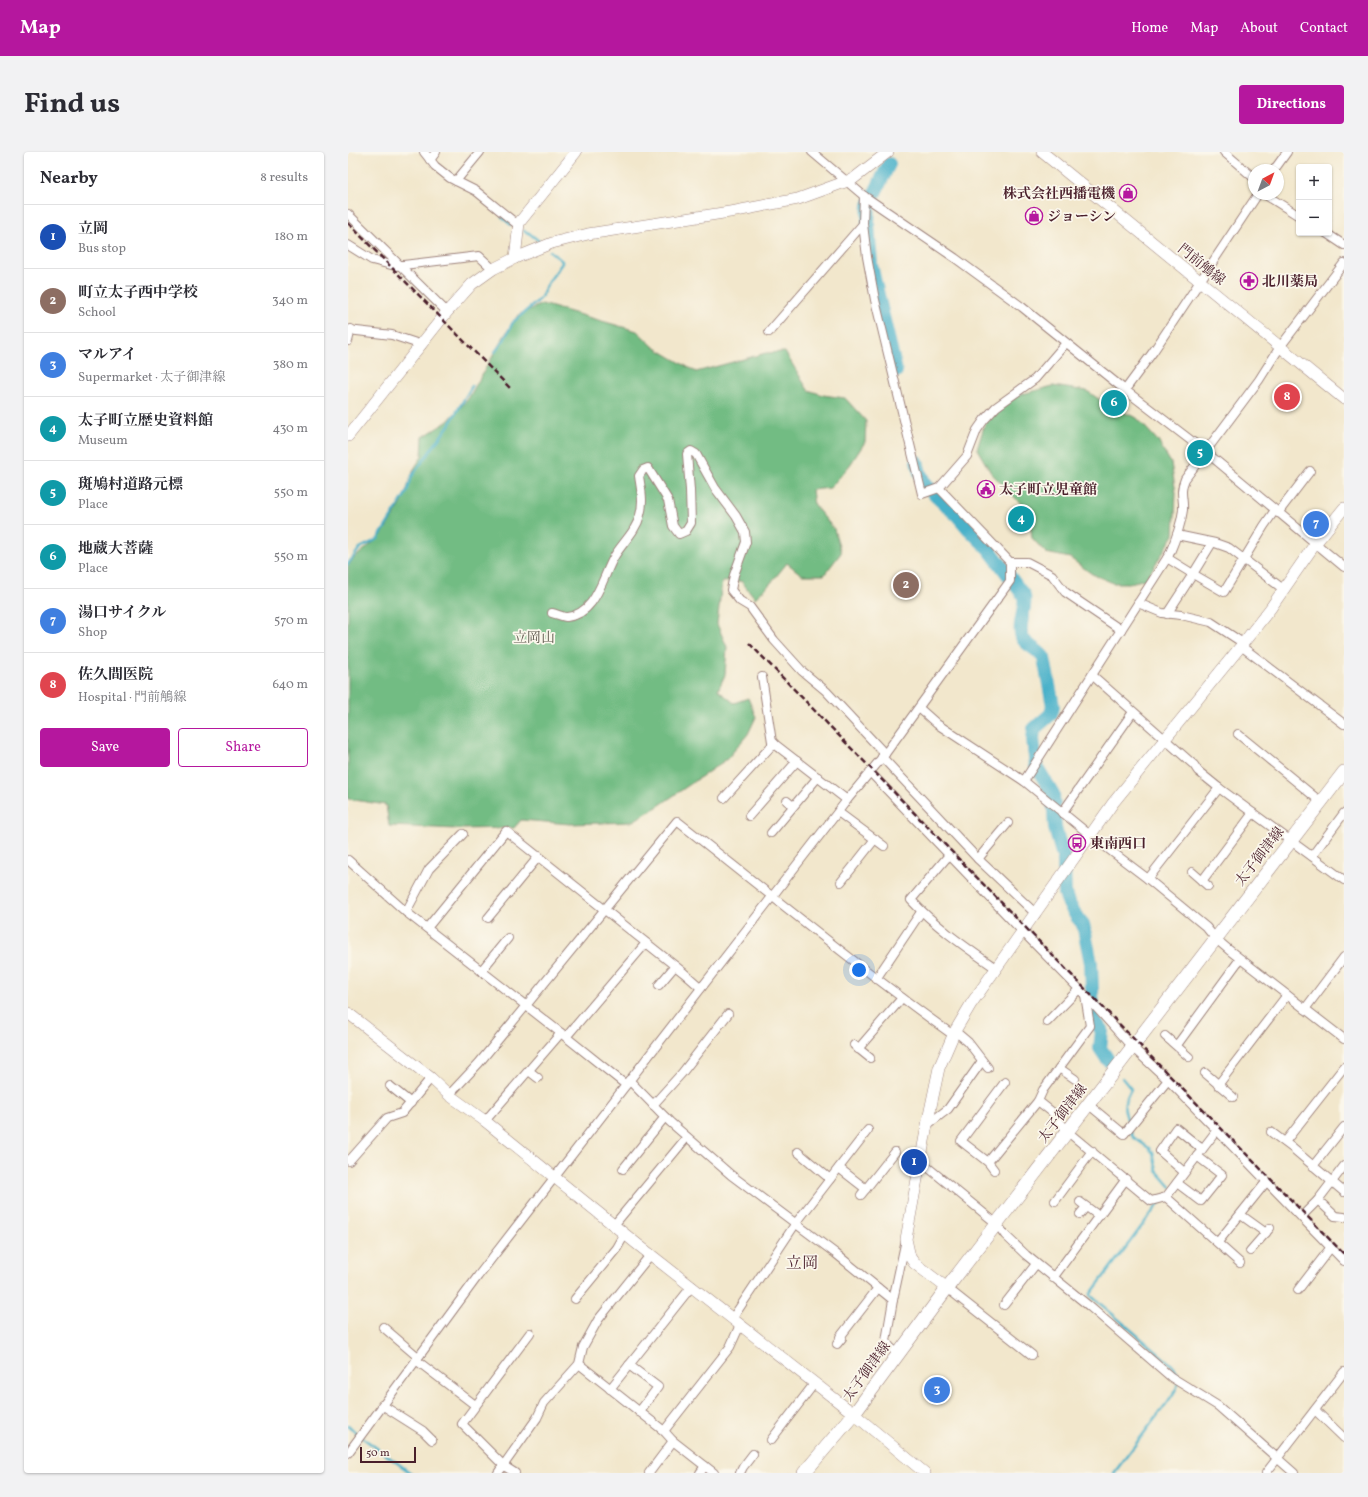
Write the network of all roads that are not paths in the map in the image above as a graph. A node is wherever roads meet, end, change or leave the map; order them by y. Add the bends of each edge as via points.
1 (424, 152) edge
2 (436, 152) edge
3 (480, 152) edge
4 (576, 152) edge
5 (812, 152) edge
6 (888, 152) edge
7 (1042, 152) edge
8 (1224, 152) edge
9 (1287, 152) edge
10 (430, 160) junction
11 (1278, 164) edge
12 (1248, 173) edge
13 (456, 181) junction
14 (847, 181) junction
15 (869, 199) junction
16 (1254, 200) edge
17 (1274, 200) edge
18 (348, 214) edge
19 (1296, 214) edge
20 (863, 224) junction
21 (518, 225) junction
22 (1330, 236) edge
23 (348, 245) edge
24 (1344, 245) edge
25 (515, 258) junction
26 (1344, 263) edge
27 (399, 266) junction
28 (493, 268) junction
29 (1199, 282) junction
30 (447, 312) junction
31 (350, 329) edge
32 (769, 332) dead end
33 (348, 341) edge
34 (1066, 343) junction
35 (422, 345) junction
36 (1280, 347) junction
37 (1125, 390) junction
38 (1344, 399) edge
39 (348, 436) edge
40 (1206, 452) junction
41 (1310, 471) dead end
42 (939, 488) junction
43 (1344, 508) edge
44 (1276, 512) junction
45 (1177, 535) junction
46 (1212, 542) junction
47 (1315, 544) junction
48 (1167, 558) junction
49 (1244, 559) junction
50 (1010, 562) junction
51 (1344, 567) edge
52 (1193, 574) junction
53 (1283, 589) junction
54 (1138, 603) junction
55 (552, 613) dead end
56 (1167, 614) junction
57 (1121, 630) junction
58 (1242, 644) junction
59 (1092, 675) junction
60 (762, 677) dead end
61 (919, 708) junction
62 (1133, 712) junction
63 (1344, 724) edge
64 (1238, 734) dead end
65 (1165, 740) junction
66 (774, 743) junction
67 (884, 756) junction
68 (797, 761) junction
69 (870, 772) junction
70 (1344, 772) edge
71 (818, 777) junction
72 (1024, 782) junction
73 (1219, 788) junction
74 (724, 798) dead end
75 (847, 800) junction
76 (1321, 802) junction
77 (750, 812) dead end
78 (838, 812) junction
79 (1062, 813) junction
80 (1253, 813) junction
81 (1344, 813) edge
82 (1008, 822) dead end
83 (771, 833) dead end
84 (463, 834) dead end
85 (1090, 835) junction
86 (875, 839) junction
87 (1291, 840) junction
88 (884, 846) dead end
89 (949, 855) junction
90 (539, 856) junction
91 (1312, 856) junction
92 (978, 859) junction
93 (348, 860) edge
94 (1192, 872) dead end
95 (1148, 879) junction
96 (1344, 880) edge
97 (840, 882) dead end
98 (772, 896) junction
99 (604, 909) junction
100 (406, 912) junction
101 (921, 912) junction
102 (1036, 914) junction
103 (488, 918) dead end
104 (427, 928) junction
105 (1023, 932) junction
106 (508, 938) dead end
107 (1215, 938) junction
108 (646, 943) junction
109 (1344, 957) edge
110 (1240, 959) junction
111 (675, 966) junction
112 (997, 969) junction
113 (481, 971) junction
114 (876, 979) junction
115 (659, 985) dead end
116 (701, 988) junction
117 (1079, 989) junction
118 (1287, 995) junction
119 (1085, 996) junction
120 (902, 998) junction
121 (526, 1006) junction
122 (1305, 1009) junction
123 (348, 1013) edge
124 (728, 1014) dead end
125 (1047, 1022) dead end
126 (954, 1033) junction
127 (564, 1035) junction
128 (1165, 1036) dead end
129 (1344, 1039) edge
130 (1177, 1045) junction
131 (1132, 1047) junction
132 (1189, 1057) dead end
133 (870, 1058) dead end
134 (1344, 1067) edge
135 (1059, 1068) junction
136 (529, 1071) junction
137 (1205, 1073) dead end
138 (431, 1078) junction
139 (538, 1078) dead end
140 (1075, 1079) dead end
141 (1168, 1080) junction
142 (1005, 1082) dead end
143 (628, 1083) junction
144 (1218, 1085) junction
145 (390, 1086) dead end
146 (449, 1095) junction
147 (1233, 1097) dead end
148 (1038, 1101) junction
149 (411, 1103) junction
150 (653, 1105) junction
151 (1089, 1105) junction
152 (665, 1117) junction
153 (485, 1121) junction
154 (927, 1125) junction
155 (1344, 1127) edge
156 (868, 1130) dead end
157 (1216, 1130) junction
158 (1068, 1132) junction
159 (1270, 1132) dead end
160 (687, 1137) junction
161 (1285, 1142) junction
162 (1202, 1149) junction
163 (1092, 1151) junction
164 (798, 1152) dead end
165 (895, 1152) dead end
166 (1197, 1156) junction
167 (348, 1160) edge
168 (920, 1161) junction
169 (988, 1162) junction
170 (1314, 1166) junction
171 (1344, 1166) edge
172 (838, 1168) junction
173 (623, 1169) dead end
174 (994, 1170) dead end
175 (1184, 1172) junction
176 (555, 1178) junction
177 (830, 1178) junction
178 (1126, 1180) junction
179 (1267, 1181) junction
180 (1332, 1182) junction
181 (1176, 1183) junction
182 (1344, 1192) edge
183 (1166, 1197) junction
184 (1318, 1200) junction
185 (1055, 1201) dead end
186 (1080, 1214) dead end
187 (1241, 1215) junction
188 (1099, 1216) junction
189 (1302, 1216) junction
190 (1344, 1217) edge
191 (796, 1223) junction
192 (998, 1224) junction
193 (614, 1225) junction
194 (625, 1234) junction
195 (906, 1239) junction
196 (1218, 1242) junction
197 (1331, 1247) junction
198 (1250, 1251) dead end
199 (651, 1254) junction
200 (1344, 1260) edge
201 (1240, 1263) dead end
202 (1036, 1264) junction
203 (1053, 1278) junction
204 (692, 1286) junction
205 (878, 1288) junction
206 (947, 1288) junction
207 (1298, 1290) dead end
208 (575, 1300) dead end
209 (893, 1300) junction
210 (1004, 1305) dead end
211 (736, 1322) junction
212 (383, 1327) dead end
213 (530, 1333) dead end
214 (837, 1344) dead end
215 (898, 1354) junction
216 (1032, 1355) dead end
217 (417, 1358) junction
218 (579, 1364) junction
219 (629, 1365) junction
220 (1344, 1372) edge
221 (814, 1384) junction
222 (610, 1389) junction
223 (382, 1405) junction
224 (475, 1405) junction
225 (1315, 1410) junction
226 (639, 1412) junction
227 (854, 1414) junction
228 (664, 1432) junction
229 (1344, 1438) edge
230 (432, 1440) dead end
231 (770, 1440) dead end
232 (673, 1441) junction
233 (348, 1452) edge
234 (753, 1454) dead end
235 (1278, 1459) junction
236 (504, 1466) junction
237 (702, 1470) edge
238 (498, 1473) edge
239 (515, 1473) edge
240 (649, 1473) edge
241 (714, 1473) edge
242 (740, 1473) edge
243 (804, 1473) edge
244 (925, 1473) edge
245 (1266, 1473) edge
246 (1294, 1473) edge

1 - 10 street
2 - 10 street
3 - 13 street
4 - 21 street
5 - 14 street
6 - 14 street
7 - 29 street, 門前鵤線
8 - 12 street
9 - 11 street
10 - 13 street
13 - 21 street via 476,191
14 - 15 street
14 - 25 street via 791,200 588,234 552,243
15 - 20 street
15 - 34 street via 999,289
16 - 29 street
17 - 19 street
18 - 27 street
20 - 32 street
20 - 42 street via 866,257 875,300 922,494
21 - 25 street
22 - 24 street
23 - 27 street via 372,260
25 - 28 street
26 - 36 street
27 - 28 street via 479,256
27 - 30 street
28 - 30 street via 472,284
29 - 36 street, 門前鵤線
29 - 37 street
30 - 35 street
31 - 33 street
31 - 35 street via 392,335
34 - 37 street
34 - 42 street via 1035,379 996,407 984,420 977,430 967,456
35 - 39 street
36 - 38 street, 門前鵤線
36 - 40 street
37 - 40 street
40 - 44 street
40 - 45 street via 1185,479 1182,488 1183,508
41 - 44 street
42 - 50 street
43 - 47 street
44 - 47 street
44 - 49 street via 1264,526
45 - 46 street
45 - 48 street
46 - 49 street via 1229,548
46 - 52 street
47 - 51 street
47 - 53 street
48 - 52 street
48 - 54 street
49 - 52 street via 1224,592
49 - 53 street
50 - 57 street via 1027,562 1052,575 1065,592
50 - 61 street via 1010,581
52 - 56 street
53 - 58 street
54 - 56 street
54 - 57 street
55 - 67 street via 566,617 580,613 592,603 614,556 640,516 643,500 639,476 643,470 648,468 668,500 673,526 679,534 686,531 691,523 687,454 691,451 696,454 745,532 746,542 731,590 740,601 750,607 774,640 802,671 826,691
56 - 58 street via 1212,622
57 - 59 street
58 - 63 street
58 - 65 street
59 - 62 street
59 - 72 street
60 - 66 street
61 - 67 street
61 - 72 street via 937,724
62 - 65 street
62 - 79 street
64 - 76 street
65 - 73 street
65 - 85 street
66 - 68 street
66 - 74 street via 746,769
67 - 69 street
67 - 92 street
68 - 71 street
68 - 77 street via 770,786
69 - 75 street
69 - 89 street
70 - 76 main road, 太子御津線
71 - 75 street
71 - 83 street via 790,804
72 - 79 street
73 - 80 street
73 - 95 street
75 - 78 street
76 - 87 main road, 太子御津線
78 - 86 street
78 - 98 street
79 - 85 street
80 - 87 street
80 - 94 street via 1205,883
81 - 91 street
82 - 92 street
84 - 100 street via 429,869
85 - 95 street
85 - 102 street
86 - 88 street
86 - 97 street
87 - 91 street
87 - 107 main road, 太子御津線
89 - 101 street via 911,900
89 - 105 street
90 - 99 street
90 - 103 street
90 - 104 street via 506,830
91 - 96 street
92 - 102 street
93 - 100 street
95 - 107 street via 1206,927
98 - 99 street via 677,821
98 - 114 street
98 - 116 street
99 - 108 street
99 - 121 street
100 - 104 street
101 - 112 street
101 - 114 street
102 - 105 street
104 - 113 street
105 - 112 street
105 - 117 street
106 - 113 street
107 - 110 street
107 - 131 main road, 太子御津線
108 - 111 street
108 - 127 street
109 - 122 street
110 - 118 street
110 - 130 street
111 - 115 street
111 - 116 street
112 - 126 street via 971,1004
113 - 121 street
114 - 120 street
116 - 143 street
117 - 119 street
117 - 125 street
118 - 122 street
118 - 144 street
119 - 131 street
119 - 135 street via 1090,1026
120 - 126 street
120 - 133 street via 856,1047
121 - 127 street
121 - 146 street
122 - 129 street
123 - 138 street
124 - 150 street via 716,1035 696,1059 670,1081
126 - 154 street via 939,1068
126 - 154 street via 968,1042 985,1065 948,1109
127 - 136 street
127 - 143 street
128 - 130 street
130 - 132 street
131 - 141 street
131 - 151 main road, 太子御津線
134 - 161 street
135 - 140 street
135 - 148 street
136 - 139 street
136 - 153 street
137 - 144 street
138 - 146 street
138 - 149 street
141 - 151 street via 1124,1134
141 - 157 street
142 - 169 street via 962,1142
143 - 150 street
143 - 176 street
144 - 147 street
145 - 149 street
146 - 153 street
148 - 158 street via 1052,1112
148 - 169 street
149 - 167 street via 402,1113 387,1118
150 - 152 street
151 - 158 main road, 太子御津線
152 - 160 street
152 - 173 street via 637,1157
153 - 176 street
154 - 168 street
155 - 170 street
156 - 172 street
157 - 162 street
157 - 179 street
158 - 163 street
158 - 192 main road, 太子御津線
159 - 161 street
160 - 191 street via 731,1175
160 - 193 street
161 - 170 street
162 - 166 street
162 - 175 street via 1176,1128 1160,1151
163 - 178 street
163 - 185 street
164 - 177 street
165 - 172 street via 864,1192
166 - 175 street
166 - 181 street via 1222,1175 1201,1201
168 - 192 street
168 - 195 street
169 - 174 street
170 - 180 street
171 - 180 street
172 - 177 street
175 - 181 street
176 - 193 street
176 - 217 street
177 - 191 street
178 - 183 street via 1151,1200
178 - 188 street
179 - 187 street
179 - 189 street
180 - 182 street
180 - 184 street
181 - 183 street
183 - 196 street
184 - 189 street
184 - 190 street via 1335,1216
186 - 188 street via 1083,1204
187 - 196 street
187 - 198 street via 1268,1230
188 - 203 street
189 - 197 street
191 - 205 street
191 - 211 street
192 - 202 street via 1005,1235
192 - 206 main road, 太子御津線
193 - 194 street
194 - 199 street
194 - 208 street via 617,1248
195 - 206 street via 914,1263
195 - 209 street
196 - 201 street
197 - 200 street
197 - 207 street
199 - 204 street
199 - 218 street via 598,1320 583,1347
202 - 203 street
202 - 210 street
203 - 235 street via 1171,1378 1218,1406
204 - 211 street
204 - 219 street
205 - 209 street
205 - 214 street via 851,1318
206 - 215 main road, 太子御津線
206 - 216 street
209 - 215 street via 886,1342
211 - 221 street
211 - 228 street via 730,1347
212 - 217 street
213 - 224 street
215 - 227 main road, 太子御津線
217 - 223 street
217 - 224 street
218 - 222 street
218 - 236 street via 544,1403 537,1418
219 - 222 street
219 - 226 street via 658,1387
220 - 225 street
221 - 227 street
221 - 231 street
222 - 226 street
223 - 230 street via 423,1431
223 - 233 street
224 - 236 street via 462,1424
225 - 229 street
225 - 235 street
226 - 228 street
227 - 243 main road, 太子御津線
227 - 244 street
228 - 232 street
232 - 237 street
232 - 240 street
234 - 242 street
235 - 245 street
235 - 246 street
236 - 238 street
236 - 239 street
237 - 241 street

